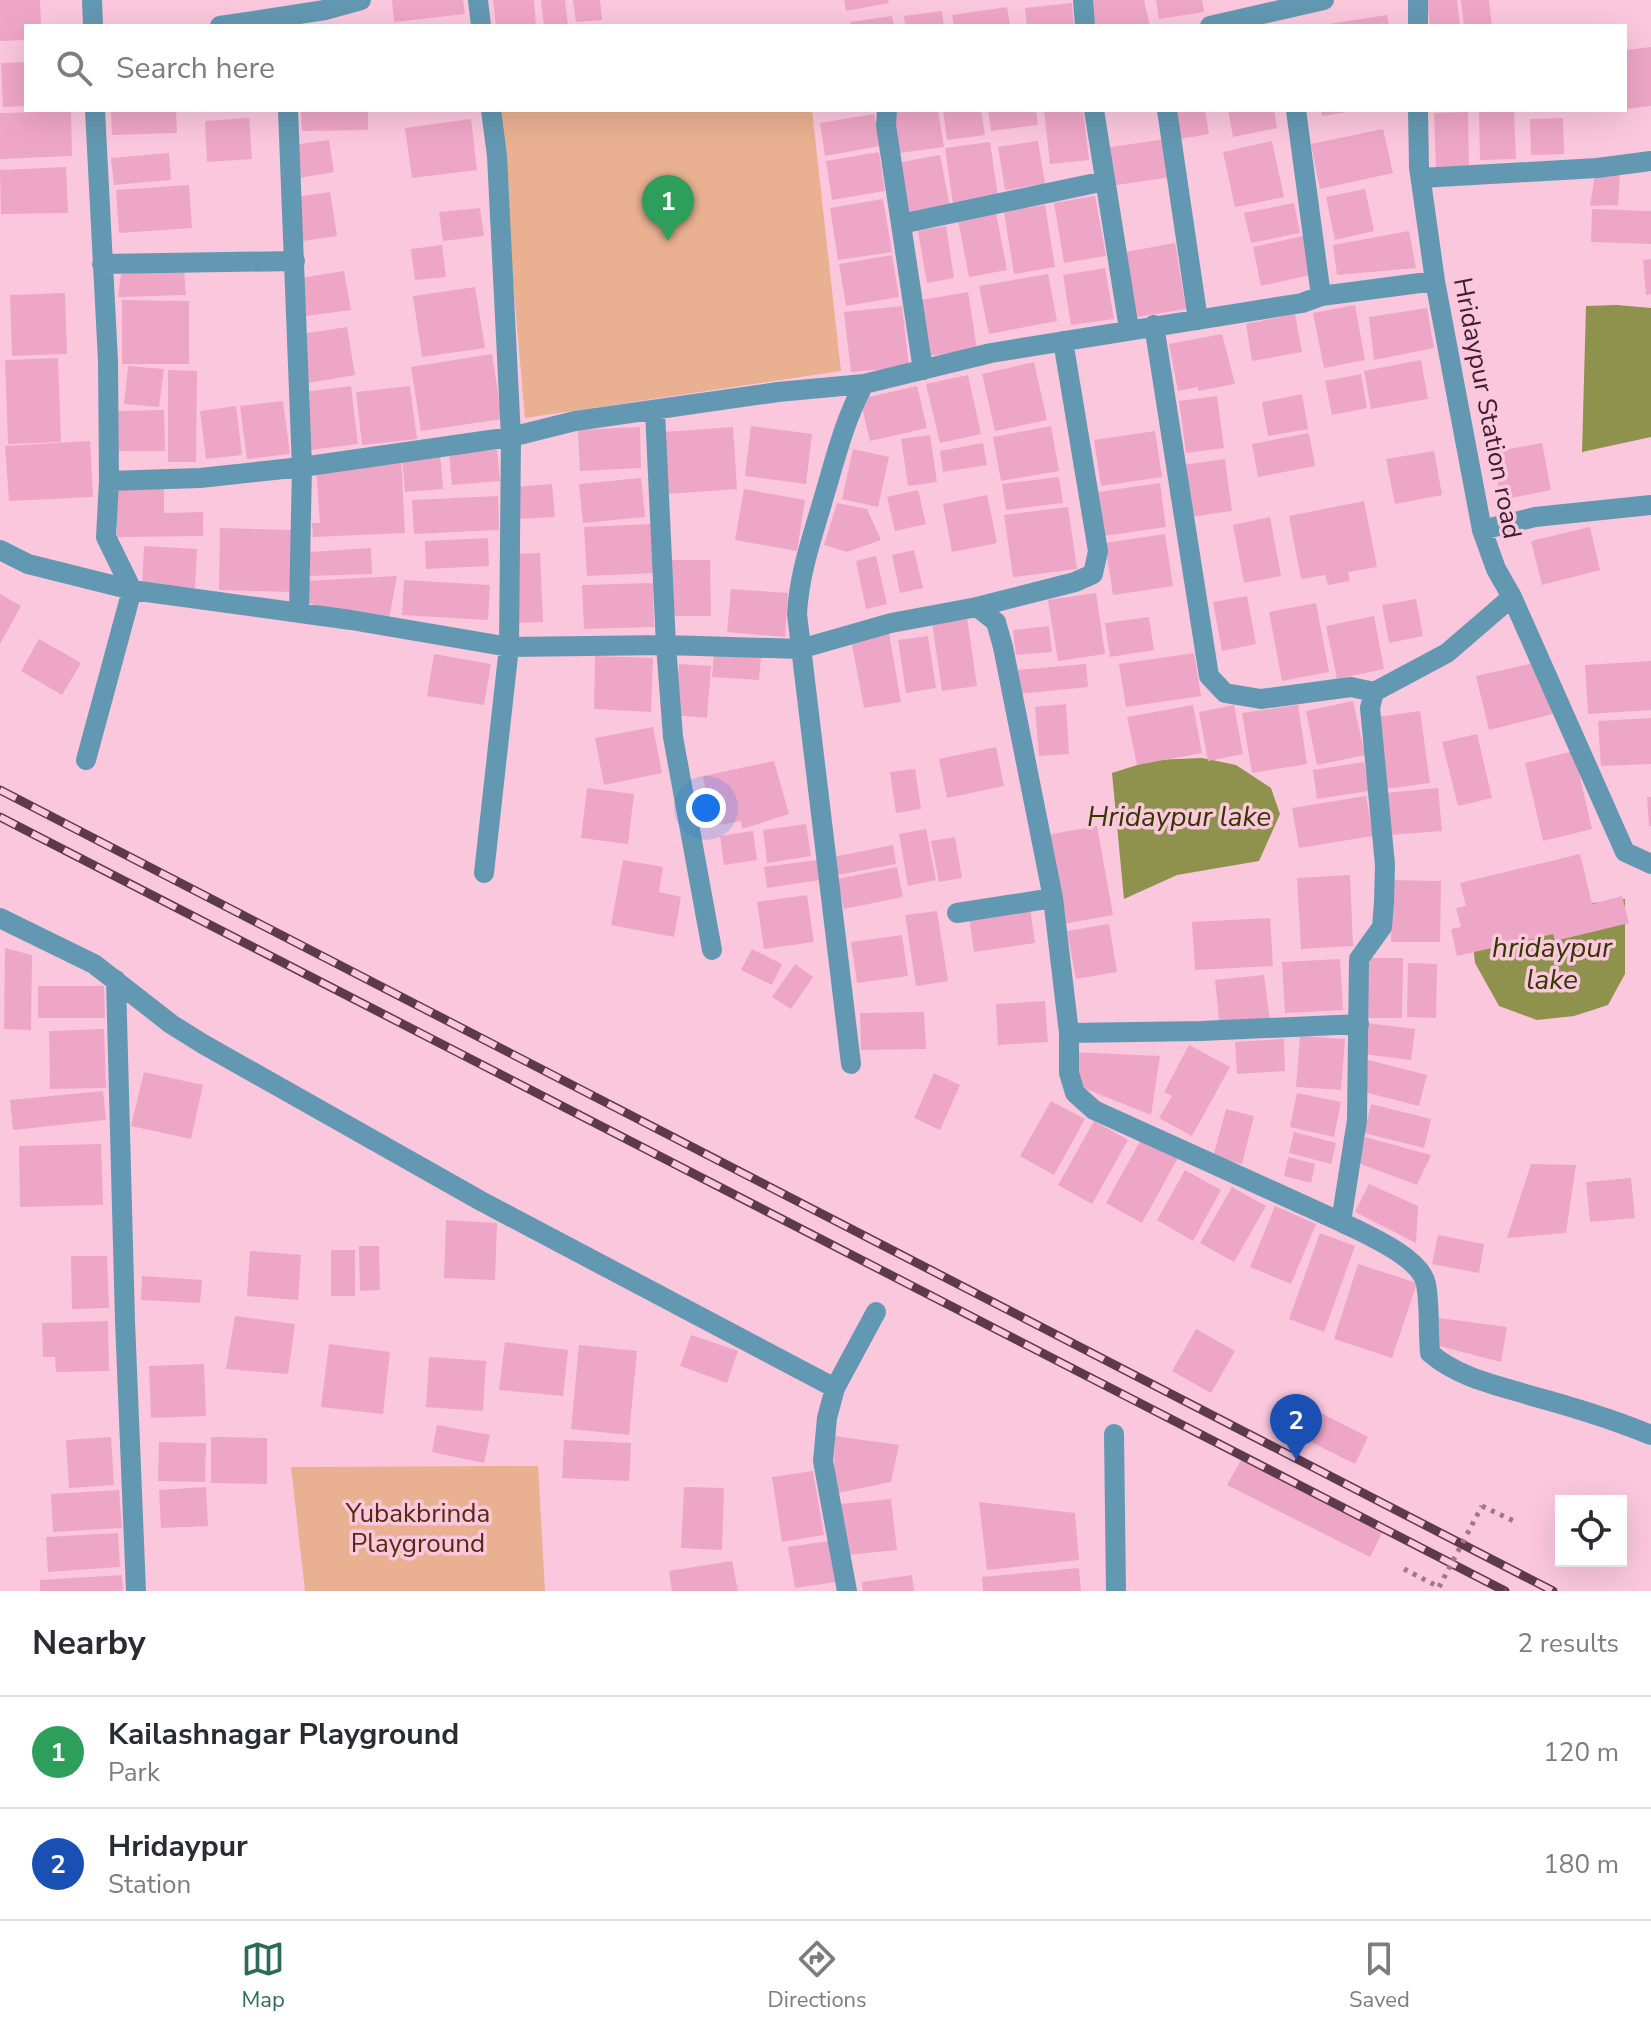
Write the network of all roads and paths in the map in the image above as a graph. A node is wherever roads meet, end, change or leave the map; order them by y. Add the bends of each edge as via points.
1 (92, 0) edge
2 (361, 0) edge
3 (478, 0) edge
4 (1083, 0) edge
5 (1324, 0) edge
6 (1418, 0) edge
7 (279, 15) edge
8 (1283, 18) edge
9 (93, 24) edge
10 (231, 24) edge
11 (481, 24) edge
12 (1085, 24) edge
13 (1228, 24) edge
14 (1418, 24) edge
15 (95, 112) edge
16 (288, 112) edge
17 (491, 112) edge
18 (887, 112) edge
19 (1094, 112) edge
20 (1167, 112) edge
21 (1296, 112) edge
22 (1418, 112) edge
23 (1651, 161) edge
24 (1421, 178) junction
25 (1105, 181) junction
26 (901, 224) junction
27 (295, 261) junction
28 (102, 264) junction
29 (1435, 281) junction
30 (1321, 296) junction
31 (1198, 320) junction
32 (1154, 325) junction
33 (1129, 329) junction
34 (1063, 341) junction
35 (923, 370) junction
36 (864, 384) junction
37 (655, 411) junction
38 (511, 437) junction
39 (302, 467) junction
40 (109, 481) junction
41 (1651, 505) edge
42 (1482, 530) junction
43 (0, 550) edge
44 (132, 590) junction
45 (1512, 597) junction
46 (977, 607) junction
47 (299, 612) junction
48 (666, 645) junction
49 (509, 647) junction
50 (800, 649) junction
51 (1374, 692) junction
52 (86, 760) dead end
53 (1651, 864) edge
54 (484, 873) dead end
55 (1053, 898) junction
56 (957, 913) dead end
57 (0, 918) edge
58 (712, 950) dead end
59 (116, 980) junction
60 (1359, 1024) junction
61 (1069, 1033) junction
62 (851, 1064) dead end
63 (1341, 1222) junction
64 (876, 1312) dead end
65 (835, 1388) junction
66 (1114, 1434) dead end
67 (1651, 1435) edge
68 (1518, 1523) dead end
69 (1404, 1569) dead end
70 (136, 1591) edge
71 (847, 1591) edge
72 (1116, 1591) edge

1 - 9 street
2 - 7 street
3 - 11 street
4 - 12 street
5 - 8 street
6 - 14 street
7 - 10 street
8 - 13 street
15 - 28 street
16 - 27 street
17 - 38 street
18 - 26 street
19 - 25 street
20 - 31 street
21 - 30 street
22 - 24 street, Hridaypur Station road
23 - 24 street
24 - 29 street, Hridaypur Station road
25 - 26 street
25 - 33 street
26 - 35 street
27 - 28 street
27 - 39 street
28 - 40 street
29 - 30 street
29 - 42 street, Hridaypur Station road
30 - 31 street
31 - 32 street
32 - 33 street
32 - 51 street via 1209,676 1225,693 1261,699 1351,687
33 - 34 street
34 - 35 street
34 - 46 street via 1098,551 1093,574
35 - 36 street
36 - 37 street
36 - 50 street via 850,411 799,583
37 - 38 street via 575,421
37 - 48 street
38 - 39 street
38 - 49 street
39 - 40 street
39 - 47 street
40 - 44 street via 106,537
41 - 42 street via 1535,517
42 - 45 street, Hridaypur Station road
43 - 44 street via 28,564
44 - 47 street
44 - 52 street
45 - 51 street via 1447,653
45 - 53 street, Hridaypur Station road via 1625,852
46 - 50 street via 891,623
46 - 55 street via 996,622 1003,647
47 - 49 street
48 - 49 street
48 - 50 street
48 - 58 street via 673,737
49 - 54 street
50 - 62 street
51 - 60 street via 1370,708 1384,902 1382,927 1359,959
55 - 56 street
55 - 61 street
57 - 59 street
59 - 65 street via 171,1024 353,1129
59 - 70 street
60 - 61 street
60 - 63 street via 1357,1120
61 - 63 street via 1075,1093 1094,1110
63 - 67 street via 1389,1246 1425,1280 1430,1353 1447,1368
64 - 65 street
65 - 71 street via 823,1461
66 - 72 street
68 - 69 path, bridge via 1482,1506 1439,1587

